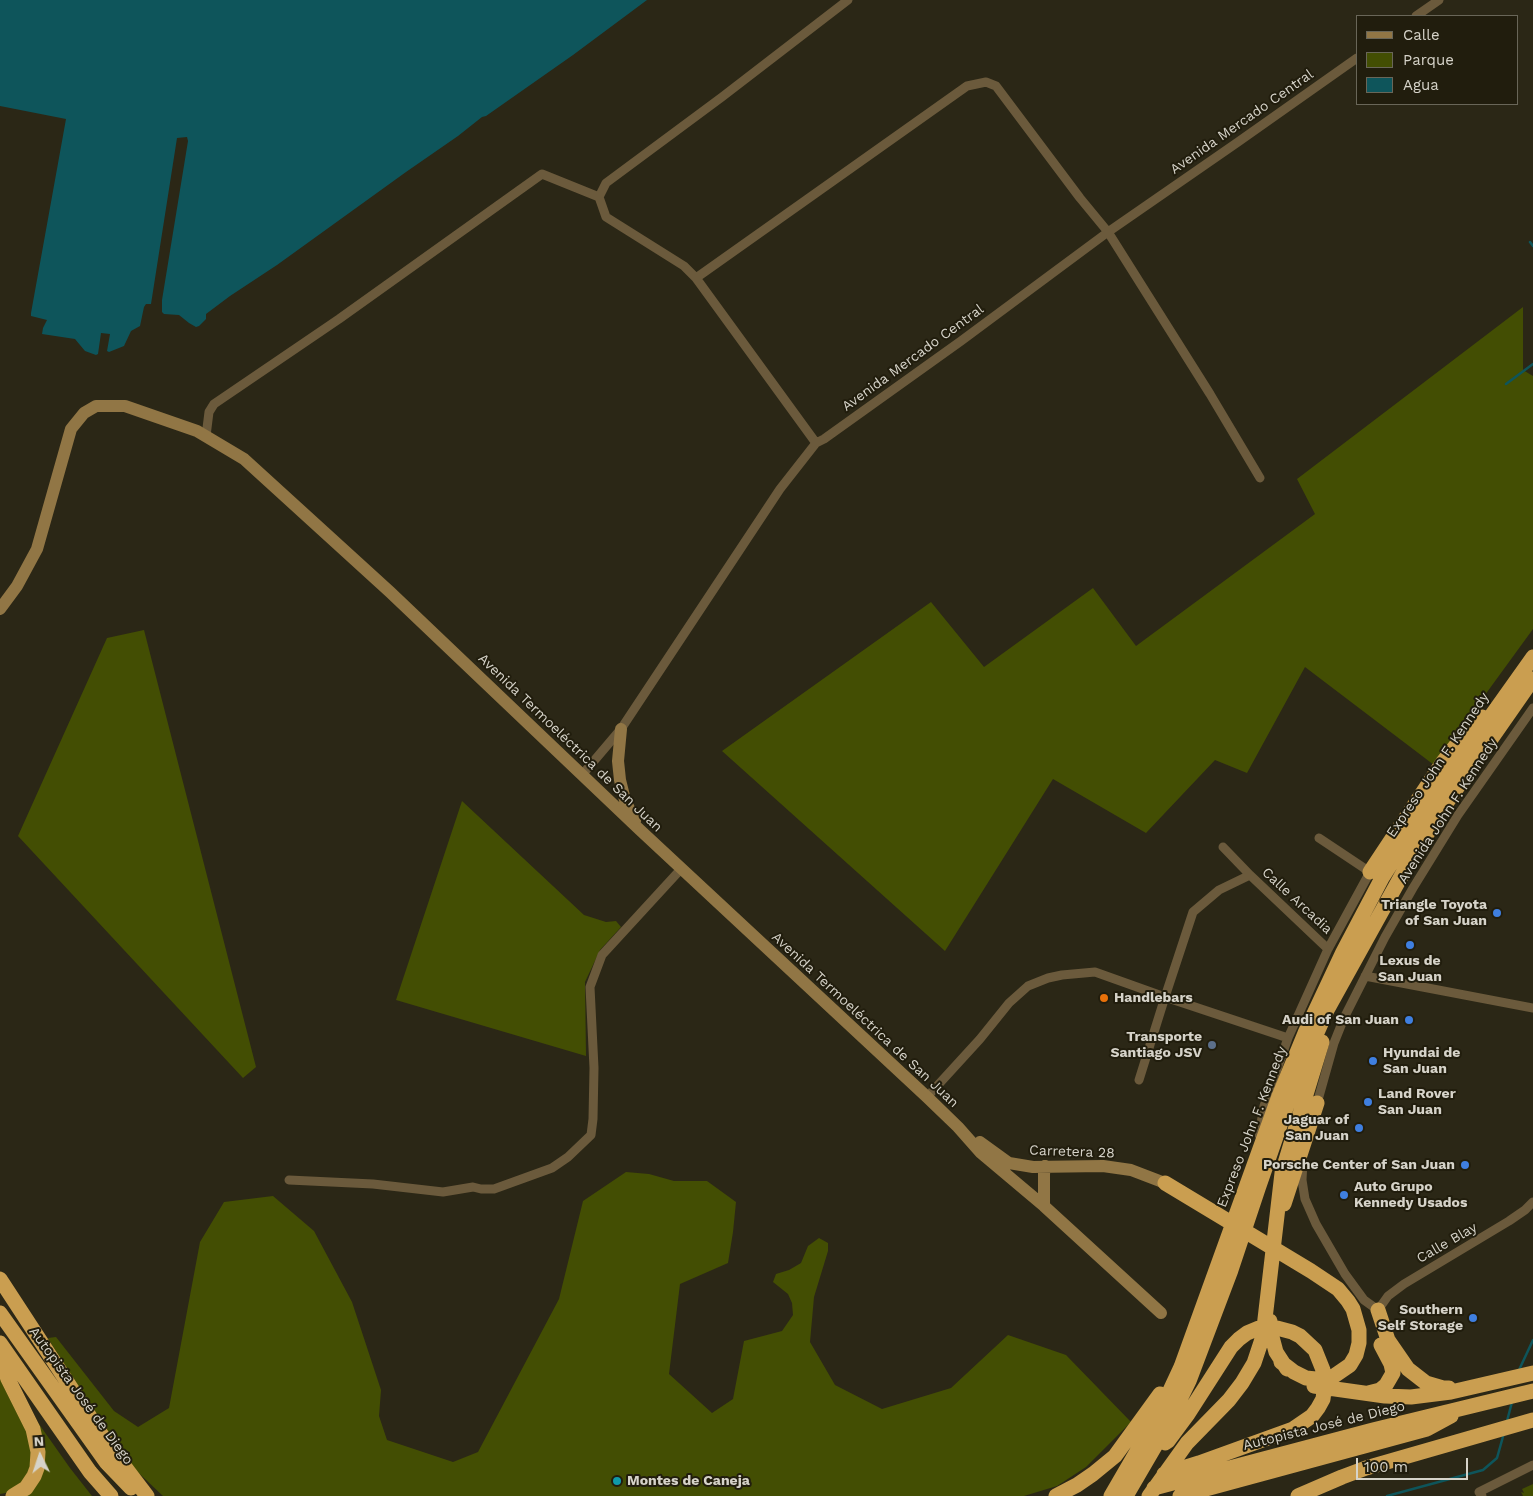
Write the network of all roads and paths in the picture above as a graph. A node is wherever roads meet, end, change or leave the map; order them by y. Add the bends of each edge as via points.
1 (848, 0) edge
2 (1439, 0) edge
3 (1417, 15) edge
4 (1356, 59) edge
5 (599, 197) junction
6 (1108, 232) junction
7 (696, 278) junction
8 (206, 436) junction
9 (816, 443) junction
10 (1260, 478) dead end
11 (0, 609) edge
12 (1533, 657) edge
13 (1533, 679) edge
14 (1500, 702) junction
15 (1533, 708) edge
16 (621, 729) junction
17 (582, 775) junction
18 (640, 830) junction
19 (1320, 838) dead end
20 (1223, 848) dead end
21 (681, 869) junction
22 (1370, 872) junction
23 (1250, 875) junction
24 (1328, 949) junction
25 (1365, 976) junction
26 (1165, 997) junction
27 (1533, 1008) edge
28 (1327, 1010) junction
29 (1288, 1038) junction
30 (1139, 1080) dead end
31 (927, 1097) junction
32 (1317, 1103) junction
33 (958, 1127) junction
34 (1254, 1165) junction
35 (1045, 1166) junction
36 (289, 1180) dead end
37 (1165, 1183) joint
38 (1533, 1202) edge
39 (1044, 1206) junction
40 (1275, 1226) junction
41 (0, 1279) edge
42 (1268, 1302) junction
43 (1378, 1310) junction
44 (0, 1313) edge
45 (1161, 1313) dead end
46 (0, 1343) edge
47 (0, 1358) edge
48 (1281, 1362) junction
49 (1180, 1367) junction
50 (1533, 1373) edge
51 (1487, 1384) junction
52 (1533, 1391) edge
53 (1367, 1393) junction
54 (1532, 1420) edge
55 (1152, 1453) junction
56 (1533, 1465) edge
57 (1202, 1475) junction
58 (1156, 1489) edge
59 (1481, 1494) edge
60 (13, 1496) edge
61 (111, 1496) edge
62 (139, 1496) edge
63 (147, 1496) edge
64 (1056, 1496) edge
65 (1110, 1496) edge
66 (1123, 1496) edge
67 (1149, 1496) edge
68 (1180, 1496) edge
69 (1298, 1496) edge

1 - 5 street via 606,183
2 - 3 street
4 - 6 street, Avenida Mercado Central
5 - 7 street via 606,216 684,266
5 - 8 street via 542,174 214,404 209,412
6 - 7 street via 996,86 986,82 967,86
6 - 9 street, Avenida Mercado Central
6 - 10 street
7 - 9 street
8 - 11 street, Avenida Termoeléctrica de San Juan via 124,406 96,406 84,413 71,429 36,549 17,586
8 - 17 street, Avenida Termoeléctrica de San Juan via 244,459 390,592
9 - 16 street, Avenida Mercado Central via 780,489
12 - 14 highway, Expreso John F. Kennedy
13 - 28 highway, Expreso John F. Kennedy via 1438,816
14 - 22 highway via 1472,725 1442,762
14 - 34 highway, Expreso John F. Kennedy via 1387,870 1343,952 1304,1033
15 - 25 street, Avenida John F. Kennedy via 1458,815
16 - 17 street, Avenida Mercado Central
16 - 18 street via 620,780 625,800
17 - 18 street, Avenida Termoeléctrica de San Juan
18 - 21 street, Avenida Termoeléctrica de San Juan
19 - 22 street
20 - 23 street
21 - 31 street, Avenida Termoeléctrica de San Juan
21 - 36 street via 602,955 590,987 594,1068 591,1135 568,1157 552,1168 494,1189 473,1187 442,1192 373,1184
22 - 24 street
23 - 24 street, Calle Arcadia
23 - 26 street, Calle Arcadia via 1219,890 1193,912
24 - 29 street
25 - 27 street
25 - 32 street, Avenida John F. Kennedy via 1334,1043
26 - 29 street
26 - 30 street, Calle Arcadia
26 - 31 street via 1095,972 1048,978 1028,986 1009,1003
28 - 40 highway via 1328,1024 1282,1173
28 - 55 highway, Expreso John F. Kennedy via 1294,1085 1189,1381
29 - 34 street via 1264,1106
31 - 33 street, Avenida Termoeléctrica de San Juan
32 - 40 highway
32 - 43 street, Avenida John F. Kennedy via 1302,1170 1305,1199 1346,1274 1364,1300
33 - 35 street, Carretera 28 via 1009,1163
33 - 39 street, Avenida Termoeléctrica de San Juan via 981,1153
34 - 49 highway, Expreso John F. Kennedy
35 - 37 street, Carretera 28 via 1103,1166 1131,1170
35 - 39 street
37 - 48 highway via 1338,1289 1353,1309 1359,1343 1350,1365 1328,1378 1316,1379 1306,1378
38 - 43 street, Calle Blay via 1509,1222 1404,1284 1388,1296
39 - 45 street, Avenida Termoeléctrica de San Juan
40 - 42 highway
41 - 63 highway via 109,1446
42 - 48 highway via 1272,1337
42 - 58 highway via 1263,1336 1249,1374 1229,1400 1187,1443
43 - 51 highway via 1388,1340 1416,1377 1443,1388
43 - 53 highway via 1376,1332 1392,1364 1393,1373 1386,1386
44 - 62 highway, Autopista José de Diego via 106,1462
46 - 61 highway via 90,1472
47 - 60 highway via 33,1429 38,1452 34,1476 26,1488
48 - 53 highway via 1295,1378 1304,1382
49 - 64 highway via 1115,1456 1077,1485
49 - 65 highway, Expreso John F. Kennedy via 1161,1410
50 - 51 highway
51 - 53 highway via 1411,1397
52 - 57 highway via 1478,1404 1427,1429
54 - 69 highway via 1366,1468
55 - 57 highway via 1168,1441 1239,1339 1260,1328 1277,1328 1300,1336 1315,1350 1324,1382 1323,1399 1312,1416
55 - 66 highway, Expreso John F. Kennedy
56 - 59 street
57 - 66 highway
57 - 68 highway
58 - 67 highway

